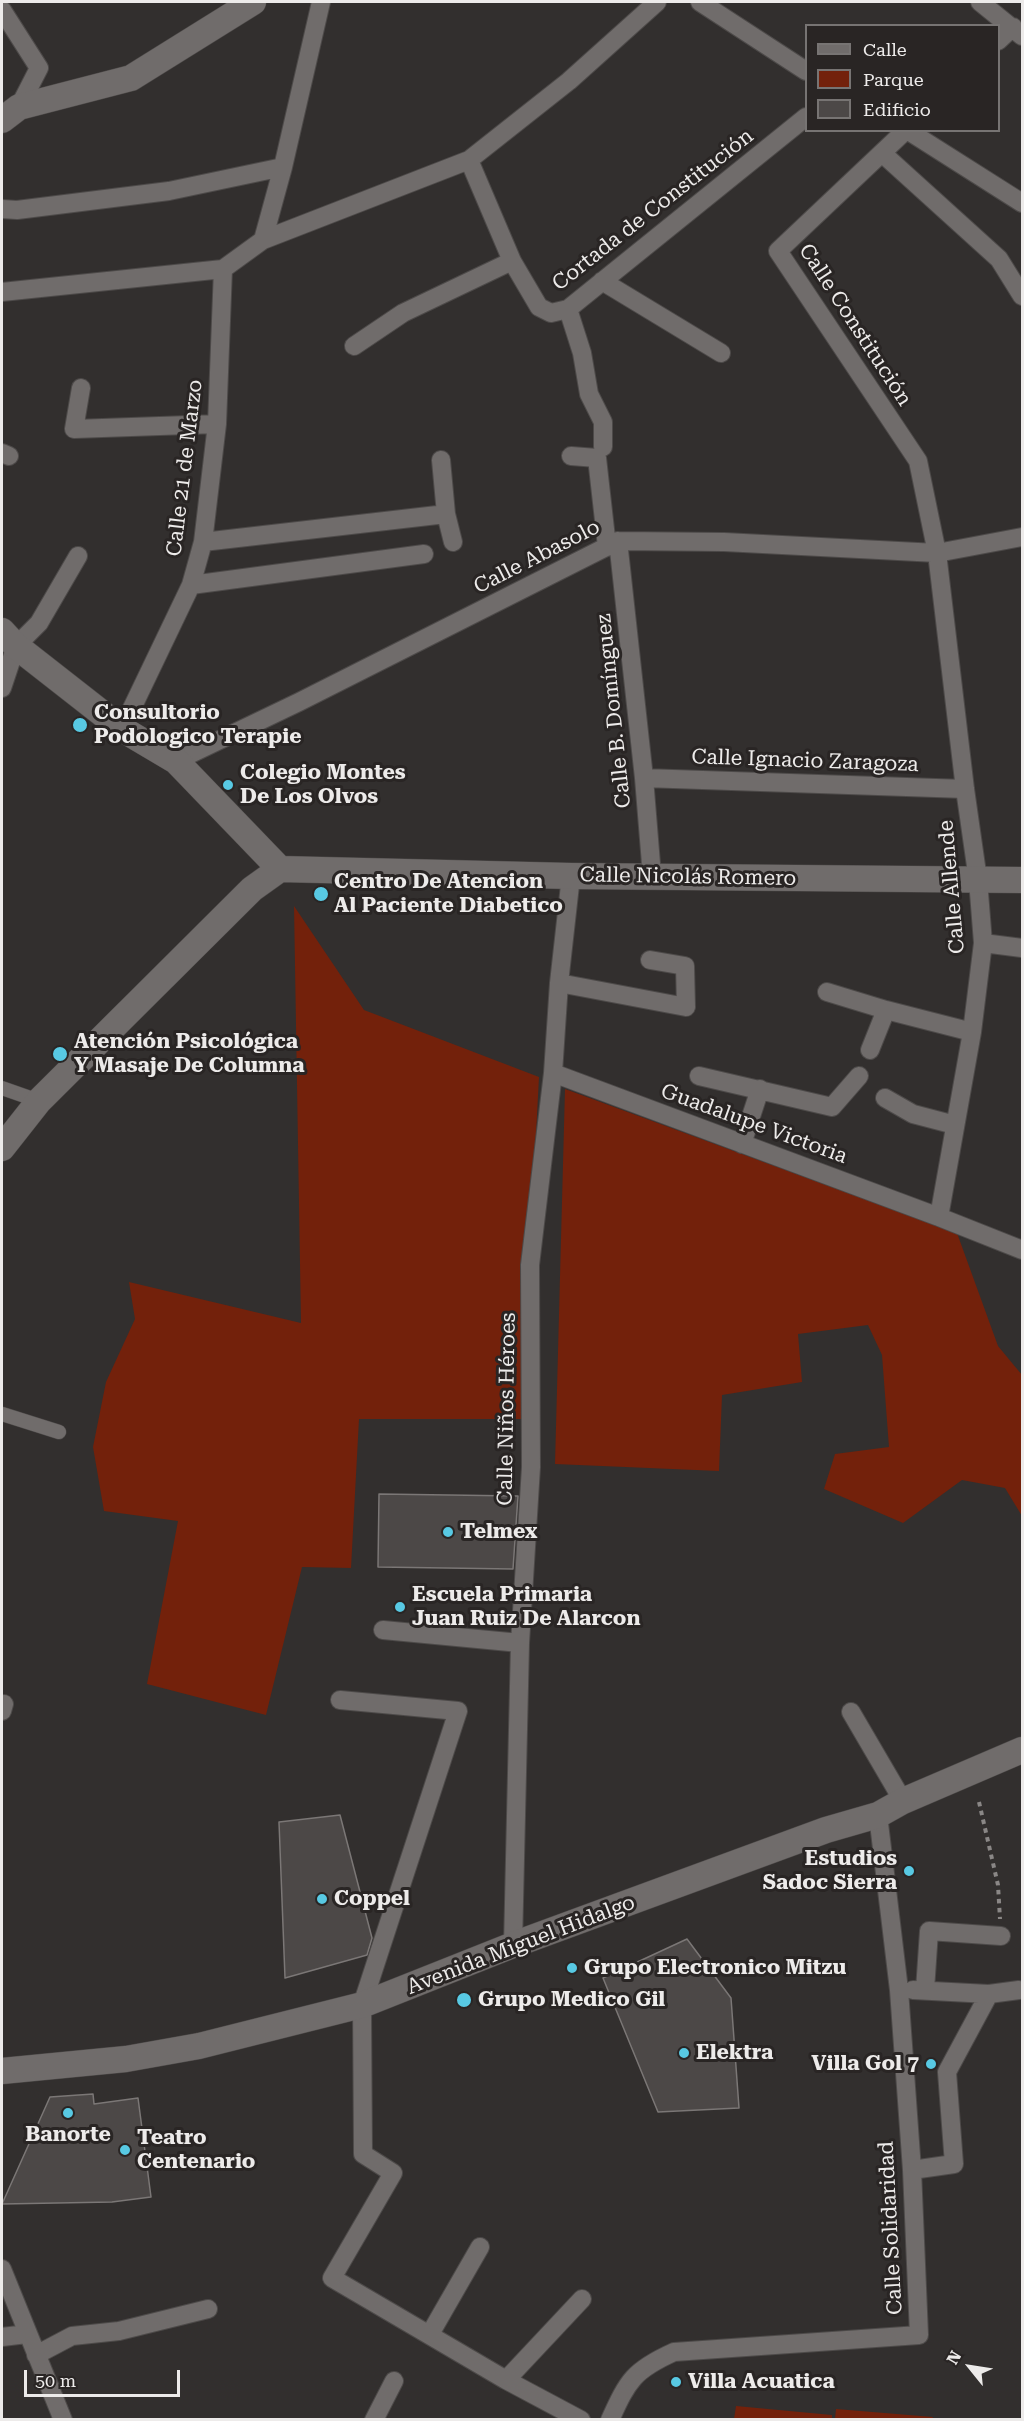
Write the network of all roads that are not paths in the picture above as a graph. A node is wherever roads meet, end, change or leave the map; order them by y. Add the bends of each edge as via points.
1 (253, 2) edge
2 (321, 2) edge
3 (657, 2) edge
4 (700, 2) edge
5 (980, 2) edge
6 (2, 10) edge
7 (1018, 32) edge
8 (1000, 41) edge
9 (805, 70) edge
10 (10, 114) edge
11 (805, 119) edge
12 (904, 132) edge
13 (909, 132) edge
14 (882, 153) junction
15 (469, 160) junction
16 (283, 167) junction
17 (1023, 203) edge
18 (2, 209) edge
19 (263, 240) junction
20 (512, 261) junction
21 (223, 269) junction
22 (602, 281) junction
23 (2, 292) edge
24 (1023, 296) edge
25 (568, 309) junction
26 (354, 346) dead end
27 (721, 353) dead end
28 (81, 388) dead end
29 (217, 424) junction
30 (603, 447) dead end
31 (571, 456) dead end
32 (441, 460) dead end
33 (446, 514) junction
34 (1023, 537) edge
35 (203, 542) junction
36 (453, 542) dead end
37 (612, 544) junction
38 (937, 553) junction
39 (424, 554) dead end
40 (78, 556) dead end
41 (191, 585) junction
42 (9, 639) edge
43 (2, 687) edge
44 (122, 729) junction
45 (177, 761) junction
46 (644, 778) junction
47 (965, 789) junction
48 (280, 869) junction
49 (571, 876) junction
50 (652, 876) junction
51 (978, 880) junction
52 (1023, 880) edge
53 (983, 943) junction
54 (1023, 948) edge
55 (650, 960) dead end
56 (559, 983) junction
57 (827, 992) dead end
58 (886, 1011) junction
59 (972, 1032) junction
60 (870, 1050) dead end
61 (553, 1073) junction
62 (699, 1076) dead end
63 (859, 1076) dead end
64 (2, 1088) edge
65 (760, 1089) junction
66 (885, 1098) dead end
67 (39, 1101) junction
68 (955, 1125) junction
69 (742, 1144) junction
70 (2, 1148) edge
71 (939, 1217) junction
72 (1023, 1250) edge
73 (2, 1414) edge
74 (59, 1432) dead end
75 (383, 1630) dead end
76 (520, 1643) junction
77 (340, 1700) dead end
78 (851, 1712) dead end
79 (1023, 1750) edge
80 (903, 1801) junction
81 (878, 1815) junction
82 (1001, 1936) road end
83 (513, 1945) junction
84 (899, 1990) junction
85 (926, 1990) junction
86 (1019, 1990) dead end
87 (989, 1994) junction
88 (362, 2005) junction
89 (2, 2071) edge
90 (912, 2170) junction
91 (480, 2247) dead end
92 (2, 2269) edge
93 (582, 2299) dead end
94 (208, 2309) dead end
95 (27, 2334) junction
96 (430, 2334) junction
97 (2, 2337) edge
98 (36, 2355) junction
99 (506, 2380) junction
100 (394, 2381) dead end
101 (63, 2420) edge
102 (374, 2420) edge
103 (581, 2420) edge
104 (610, 2420) edge

1 - 10 main road via 131,78
2 - 16 street
3 - 15 street via 569,81
4 - 9 street
5 - 7 street
6 - 10 street via 39,68
7 - 8 street
11 - 22 street, Cortada de Constitución
12 - 14 street, Calle Constitución
13 - 17 street
14 - 24 street via 999,259
14 - 38 street, Calle Constitución via 778,251 918,461
15 - 19 street
15 - 20 street, Cortada de Constitución
16 - 18 street via 169,191
16 - 19 street
19 - 21 street
20 - 25 street, Cortada de Constitución via 540,307 551,313
20 - 26 street via 403,313
21 - 23 street
21 - 29 street, Calle 21 de Marzo
22 - 25 street, Cortada de Constitución
22 - 27 street
25 - 30 street via 582,353 589,394 603,422
28 - 29 street via 74,429
29 - 35 street, Calle 21 de Marzo
31 - 37 street, Calle B. Domínguez via 597,458
32 - 33 street
33 - 35 street
33 - 36 street
34 - 38 street, Calle Abasolo
35 - 41 street, Calle 21 de Marzo
37 - 38 street, Calle Abasolo via 724,542
37 - 45 street, Calle Abasolo
37 - 46 street, Calle B. Domínguez
38 - 47 street, Calle Allende
39 - 41 street
40 - 42 street via 39,624
41 - 44 street, Calle 21 de Marzo
42 - 43 street
42 - 44 main road
44 - 45 main road
45 - 48 main road
46 - 47 street, Calle Ignacio Zaragoza
46 - 50 street, Calle B. Domínguez
47 - 51 street, Calle Allende
48 - 49 main road, Calle Nicolás Romero
48 - 67 main road via 252,889
49 - 50 main road, Calle Nicolás Romero
49 - 56 street, Calle Niños Héroes
50 - 51 main road, Calle Nicolás Romero
51 - 52 main road, Calle Nicolás Romero
51 - 53 street, Calle Allende
53 - 54 street
53 - 59 street, Calle Allende
55 - 56 street via 685,966 686,1007
56 - 61 street, Calle Niños Héroes
57 - 58 street
58 - 59 street
58 - 60 street
59 - 68 street, Calle Allende
61 - 69 street, Guadalupe Victoria
61 - 76 street, Calle Niños Héroes via 530,1265 531,1467
62 - 65 street
63 - 65 street via 832,1107
64 - 67 street
65 - 69 street
66 - 68 street via 913,1114
67 - 70 main road
68 - 71 street, Calle Allende
69 - 71 street, Guadalupe Victoria
71 - 72 street, Guadalupe Victoria
73 - 74 street
75 - 76 street
76 - 83 street, Calle Niños Héroes
77 - 88 street via 458,1711
78 - 80 street
79 - 80 main road, Avenida Miguel Hidalgo
80 - 81 main road, Avenida Miguel Hidalgo
81 - 83 main road, Avenida Miguel Hidalgo via 826,1830
81 - 84 street, Calle Solidaridad
82 - 85 street via 929,1931
83 - 88 main road, Avenida Miguel Hidalgo
84 - 85 street
84 - 90 street, Calle Solidaridad
85 - 87 street
86 - 87 street
87 - 90 street via 947,2072 954,2164
88 - 89 main road, Avenida Miguel Hidalgo via 199,2046 126,2059
88 - 96 street via 363,2154 393,2173 332,2278
90 - 104 street, Calle Solidaridad via 919,2335 674,2352 648,2364 634,2377
91 - 96 street
92 - 95 street
93 - 99 street
94 - 98 street via 118,2331 72,2336
95 - 97 street
95 - 98 street
96 - 99 street
98 - 101 street
99 - 103 street
100 - 102 street

